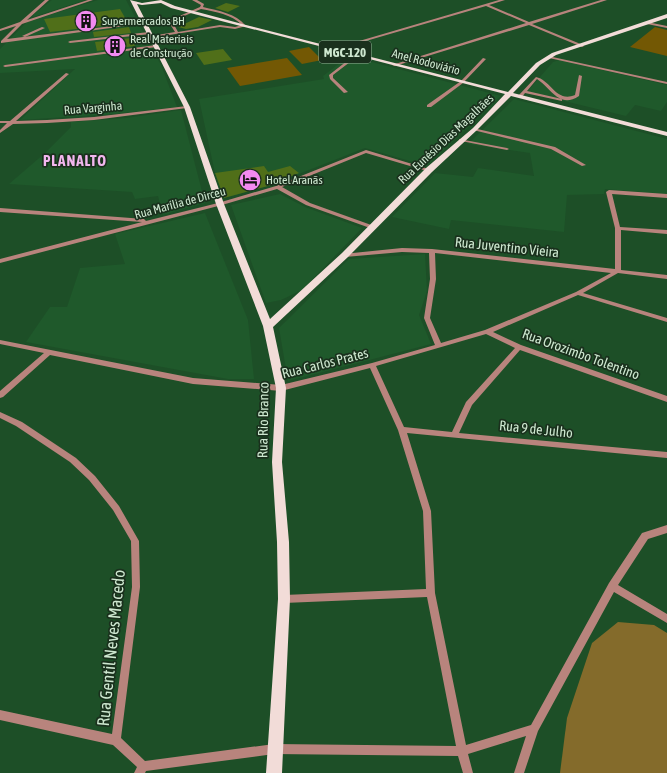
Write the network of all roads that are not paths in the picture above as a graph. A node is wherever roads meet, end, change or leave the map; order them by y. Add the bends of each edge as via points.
1 (47, 0) edge
2 (91, 0) edge
3 (194, 0) edge
4 (503, 0) edge
5 (605, 0) edge
6 (133, 1) edge
7 (161, 1) edge
8 (146, 3) junction
9 (486, 5) junction
10 (201, 8) junction
11 (138, 10) junction
12 (193, 11) junction
13 (667, 16) edge
14 (144, 23) junction
15 (531, 23) junction
16 (648, 23) junction
17 (20, 24) junction
18 (244, 26) junction
19 (667, 27) edge
20 (43, 28) dead end
21 (0, 30) edge
22 (177, 33) junction
23 (150, 35) junction
24 (22, 38) junction
25 (2, 42) edge
26 (70, 42) dead end
27 (156, 46) junction
28 (582, 46) junction
29 (334, 49) junction
30 (357, 55) junction
31 (551, 55) junction
32 (484, 59) dead end
33 (394, 64) junction
34 (5, 66) dead end
35 (67, 74) dead end
36 (580, 76) dead end
37 (667, 80) edge
38 (462, 82) junction
39 (667, 83) edge
40 (346, 92) dead end
41 (510, 94) junction
42 (522, 94) junction
43 (562, 101) dead end
44 (429, 106) dead end
45 (187, 107) junction
46 (0, 122) edge
47 (11, 122) junction
48 (475, 129) junction
49 (0, 132) edge
50 (667, 134) edge
51 (461, 140) junction
52 (507, 149) dead end
53 (584, 165) dead end
54 (430, 170) junction
55 (278, 187) junction
56 (667, 196) edge
57 (220, 204) junction
58 (0, 210) edge
59 (150, 221) junction
60 (372, 227) junction
61 (618, 228) junction
62 (667, 232) edge
63 (432, 251) junction
64 (345, 255) junction
65 (0, 261) edge
66 (589, 268) junction
67 (618, 271) junction
68 (667, 277) edge
69 (596, 284) junction
70 (578, 292) junction
71 (667, 320) edge
72 (268, 326) junction
73 (487, 332) junction
74 (0, 342) edge
75 (439, 346) junction
76 (520, 347) junction
77 (48, 353) junction
78 (372, 365) junction
79 (281, 388) junction
80 (0, 396) edge
81 (667, 399) edge
82 (0, 416) edge
83 (402, 430) junction
84 (455, 434) junction
85 (667, 455) edge
86 (667, 529) edge
87 (612, 586) junction
88 (431, 593) junction
89 (284, 599) junction
90 (667, 618) edge
91 (0, 715) edge
92 (534, 729) junction
93 (116, 740) junction
94 (274, 749) junction
95 (462, 751) junction
96 (141, 770) edge
97 (274, 773) edge
98 (468, 773) edge
99 (519, 773) edge

1 - 17 street
2 - 17 street
3 - 10 street via 203,5
4 - 9 street
5 - 15 street
6 - 8 main road
6 - 11 main road, Rua Rio Branco
7 - 8 main road
7 - 12 main road, Anel Rodoviário / MGC-120
8 - 11 main road
9 - 15 street
9 - 29 street
10 - 12 street
10 - 18 street via 231,15 238,18
11 - 14 main road, Rua Rio Branco
12 - 18 main road, Anel Rodoviário / MGC-120
12 - 22 street via 170,20
13 - 16 main road, Rua Eunésio Dias Magalhães
14 - 23 main road, Rua Rio Branco
14 - 24 street
15 - 28 street
15 - 33 street
16 - 19 street
16 - 28 main road, Rua Eunésio Dias Magalhães
17 - 21 street
17 - 25 street
18 - 22 street via 220,26
18 - 29 main road, Anel Rodoviário / MGC-120
20 - 24 street
22 - 23 street
23 - 26 street
23 - 27 main road, Rua Rio Branco
24 - 25 street
27 - 34 street
27 - 45 main road, Rua Rio Branco
28 - 31 main road, Rua Eunésio Dias Magalhães
29 - 30 main road, Anel Rodoviário / MGC-120
30 - 33 main road, Anel Rodoviário / MGC-120
30 - 40 street via 331,75
31 - 37 street
31 - 39 street
31 - 41 main road, Rua Eunésio Dias Magalhães via 538,64
32 - 38 street
33 - 38 main road, Anel Rodoviário / MGC-120
35 - 47 street
36 - 42 street via 577,96 573,98 557,96 538,78 534,79
38 - 41 main road, Anel Rodoviário / MGC-120
38 - 44 street
41 - 42 main road, Anel Rodoviário / MGC-120
41 - 48 main road, Rua Eunésio Dias Magalhães
42 - 43 street
42 - 50 main road, Anel Rodoviário / MGC-120
45 - 47 street, Rua Varginha via 119,116
45 - 57 main road, Rua Rio Branco
46 - 47 street, Rua Varginha
47 - 49 street
48 - 51 main road, Rua Eunésio Dias Magalhães
48 - 53 street via 552,148
51 - 52 street
51 - 54 main road, Rua Eunésio Dias Magalhães
54 - 55 street, Rua Marília de Dirceu via 366,151
54 - 60 main road, Rua Eunésio Dias Magalhães
55 - 57 street, Rua Marília de Dirceu
55 - 60 street via 308,204
56 - 61 street via 609,192
57 - 59 street, Rua Marília de Dirceu
57 - 72 main road, Rua Rio Branco
58 - 59 street
59 - 65 street, Rua Marília de Dirceu
60 - 64 main road, Rua Eunésio Dias Magalhães
61 - 62 street
61 - 67 street
63 - 64 street, Rua Juventino Vieira via 402,250
63 - 66 street, Rua Juventino Vieira
63 - 75 street via 433,279 427,318
64 - 72 main road, Rua Eunésio Dias Magalhães
66 - 67 street, Rua Juventino Vieira
66 - 69 street via 598,278
67 - 68 street, Rua Juventino Vieira
67 - 69 street, Rua Carlos Prates
69 - 70 street, Rua Carlos Prates
70 - 71 street
70 - 73 street, Rua Carlos Prates
72 - 79 main road, Rua Rio Branco
73 - 75 street, Rua Carlos Prates
73 - 76 street, Rua Orozimbo Tolentino
74 - 77 street, Rua Carlos Prates
75 - 78 street, Rua Carlos Prates
76 - 81 street, Rua Orozimbo Tolentino
76 - 84 street via 469,404
77 - 79 street, Rua Carlos Prates via 193,381
77 - 80 street
78 - 79 street, Rua Carlos Prates
78 - 83 street
79 - 89 main road, Rua Rio Branco via 277,462
82 - 93 street, Rua Gentil Neves Macedo via 19,424 73,460 92,478 116,508 135,541 136,587
83 - 84 street, Rua 9 de Julho
83 - 88 street via 427,511
84 - 85 street, Rua 9 de Julho
86 - 87 street via 645,536
87 - 90 street
87 - 92 street
88 - 89 street
88 - 95 street
89 - 94 main road, Rua Rio Branco
91 - 93 street
92 - 95 street
92 - 99 street
93 - 96 street, Rua Gentil Neves Macedo
94 - 95 street
94 - 96 street
94 - 97 main road, Rua Rio Branco
95 - 98 street

